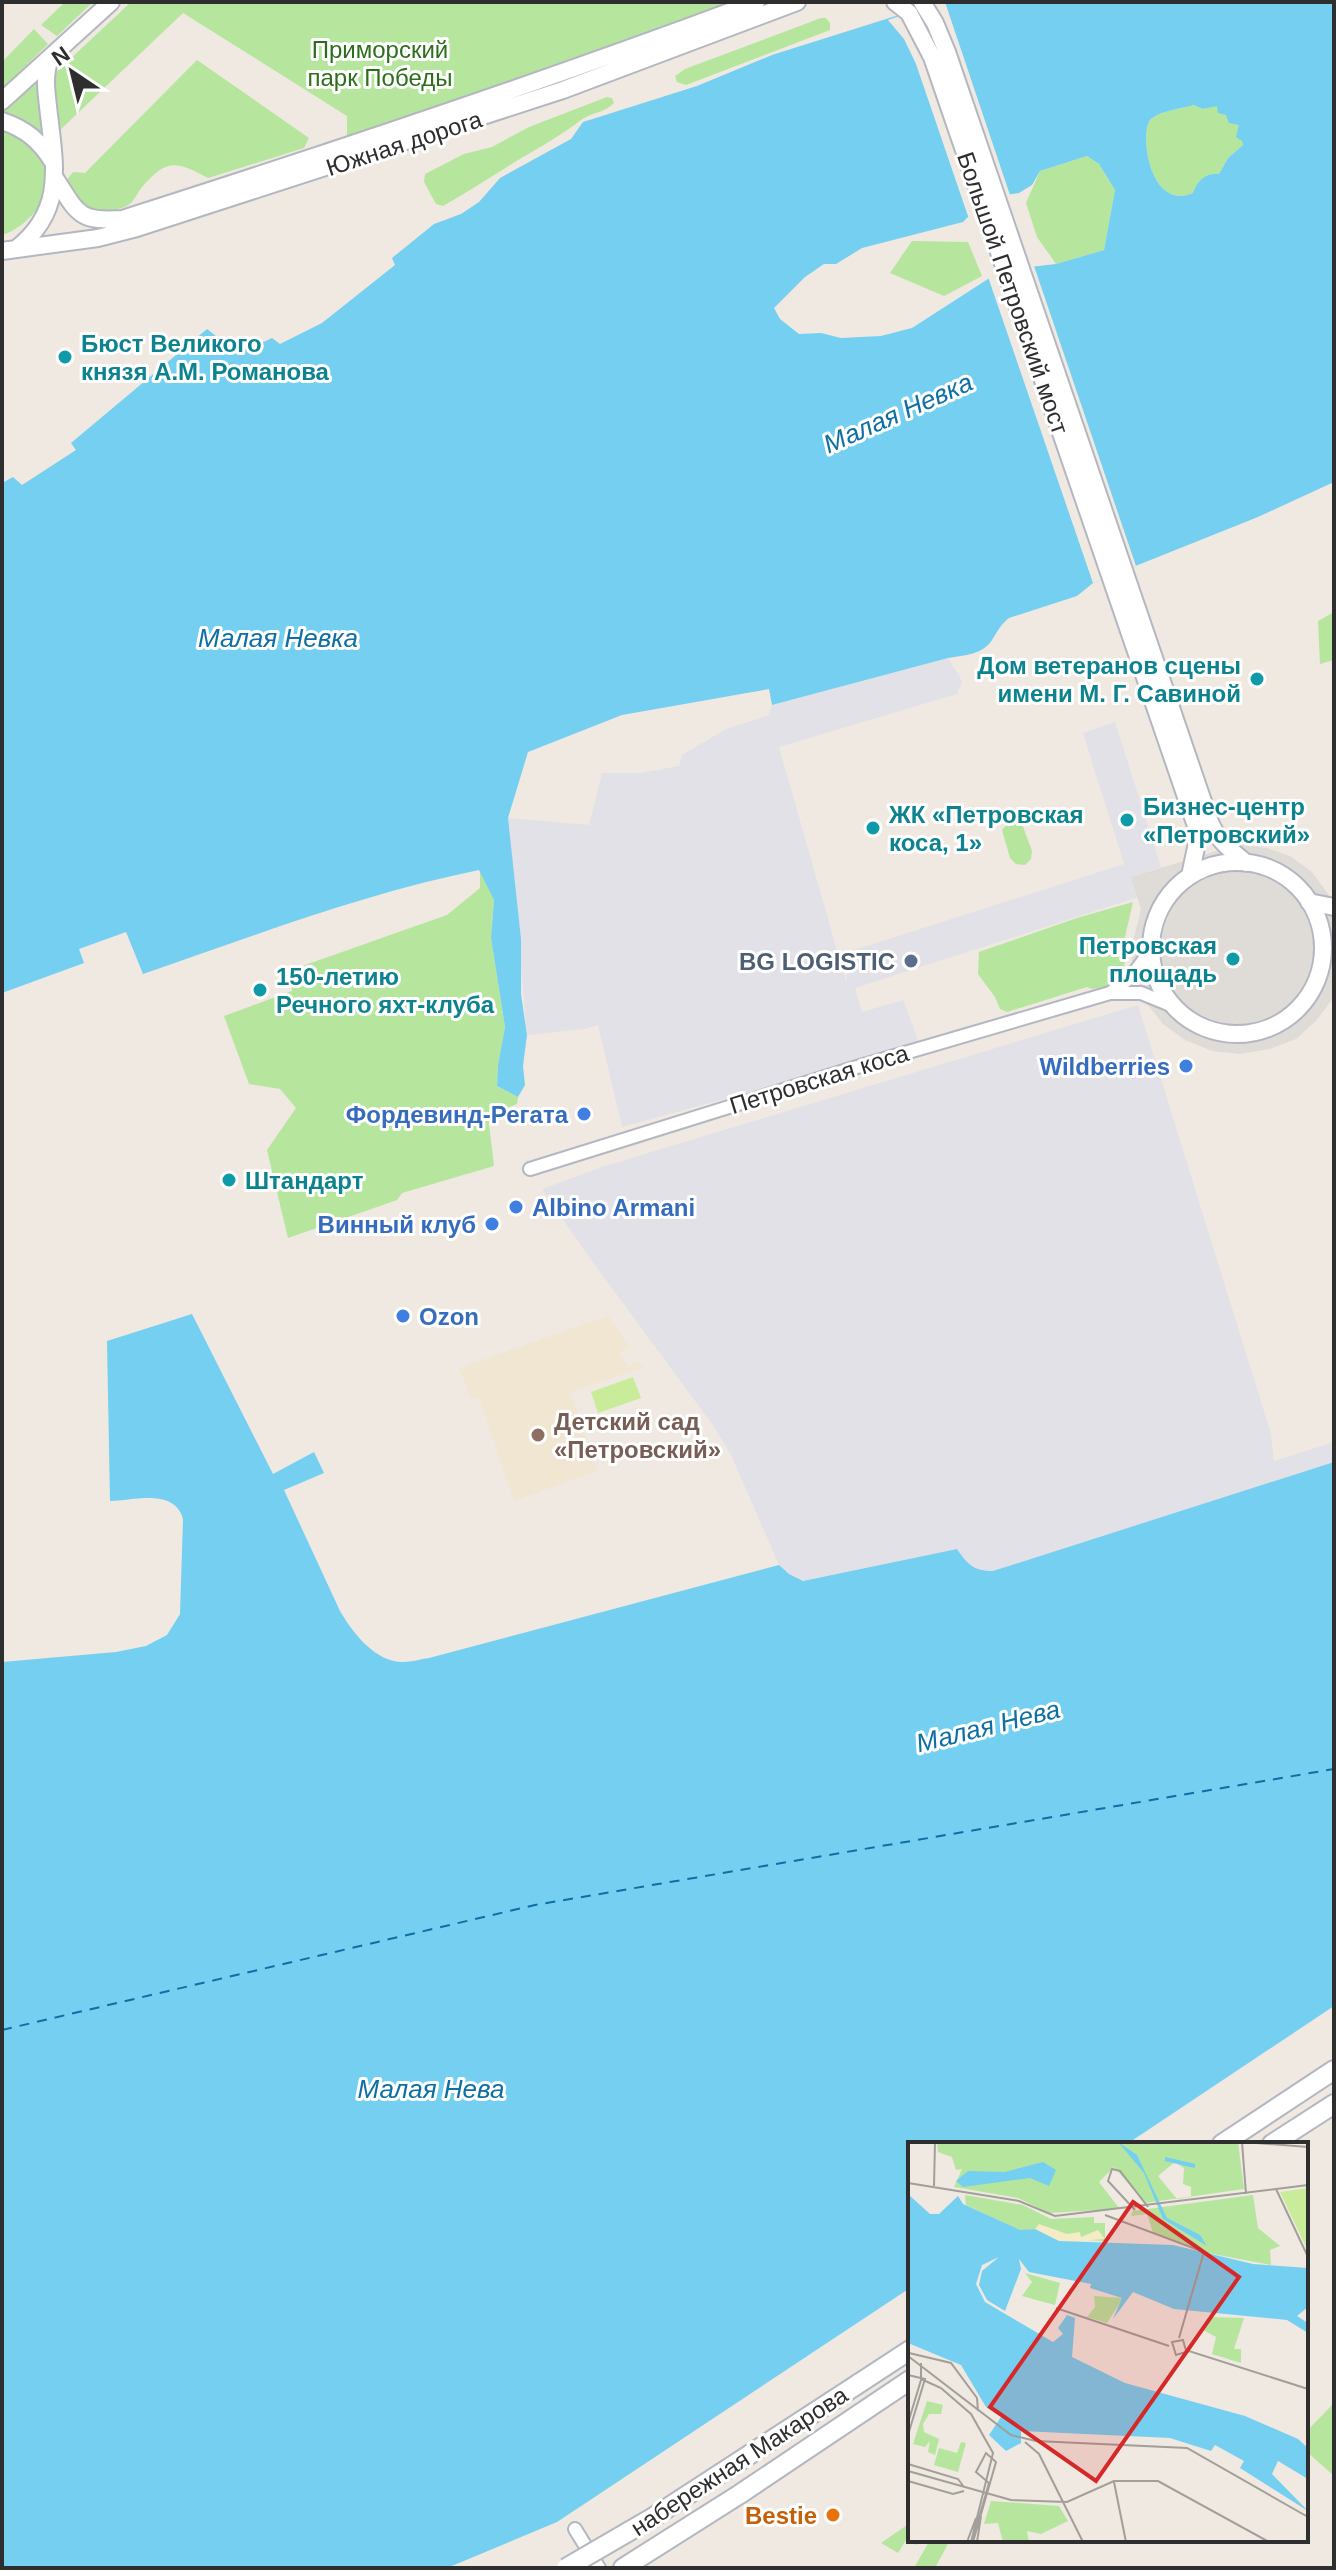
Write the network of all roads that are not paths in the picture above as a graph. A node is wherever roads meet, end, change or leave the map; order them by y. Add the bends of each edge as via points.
1 (111, 2) edge
2 (756, 2) edge
3 (797, 2) edge
4 (895, 2) edge
5 (919, 7) edge
6 (50, 58) junction
7 (2, 101) edge
8 (2, 121) edge
9 (55, 171) junction
10 (9, 250) edge
11 (1116, 574) junction
12 (1246, 863) junction
13 (1190, 876) junction
14 (1309, 902) junction
15 (1334, 907) edge
16 (1334, 930) edge
17 (1323, 945) junction
18 (1151, 950) junction
19 (1110, 993) junction
20 (1173, 1006) junction
21 (530, 1169) dead end
22 (1334, 2070) edge
23 (1334, 2104) edge
24 (1225, 2142) edge
25 (1275, 2142) edge
26 (908, 2351) edge
27 (908, 2381) edge
28 (575, 2529) dead end
29 (566, 2568) edge
30 (599, 2568) edge
31 (623, 2568) edge

1 - 6 street
2 - 9 street, Южная дорога via 544,81 122,219 94,221 87,216 71,203
3 - 10 street, Южная дорога via 563,90 311,174 98,238
4 - 5 street
5 - 11 street, Большой Петровский мост via 932,57
6 - 7 street
6 - 9 street via 45,78
8 - 9 street via 36,139
9 - 10 street via 44,219 31,237
11 - 12 street via 1215,833
11 - 13 street via 1196,826
12 - 13 street via 1217,865
12 - 14 street via 1282,875
13 - 18 street via 1161,908
14 - 15 street
14 - 17 street
16 - 17 street
17 - 20 street via 1320,971 1309,995 1292,1015 1269,1028 1217,1032
18 - 19 street, Петровская коса via 1131,977
18 - 20 street via 1157,981
19 - 20 street, Петровская коса via 1141,993
19 - 21 street, Петровская коса
22 - 24 main road
23 - 25 main road
26 - 29 main road, набережная Макарова, bridge
27 - 31 main road, набережная Макарова
28 - 30 street

